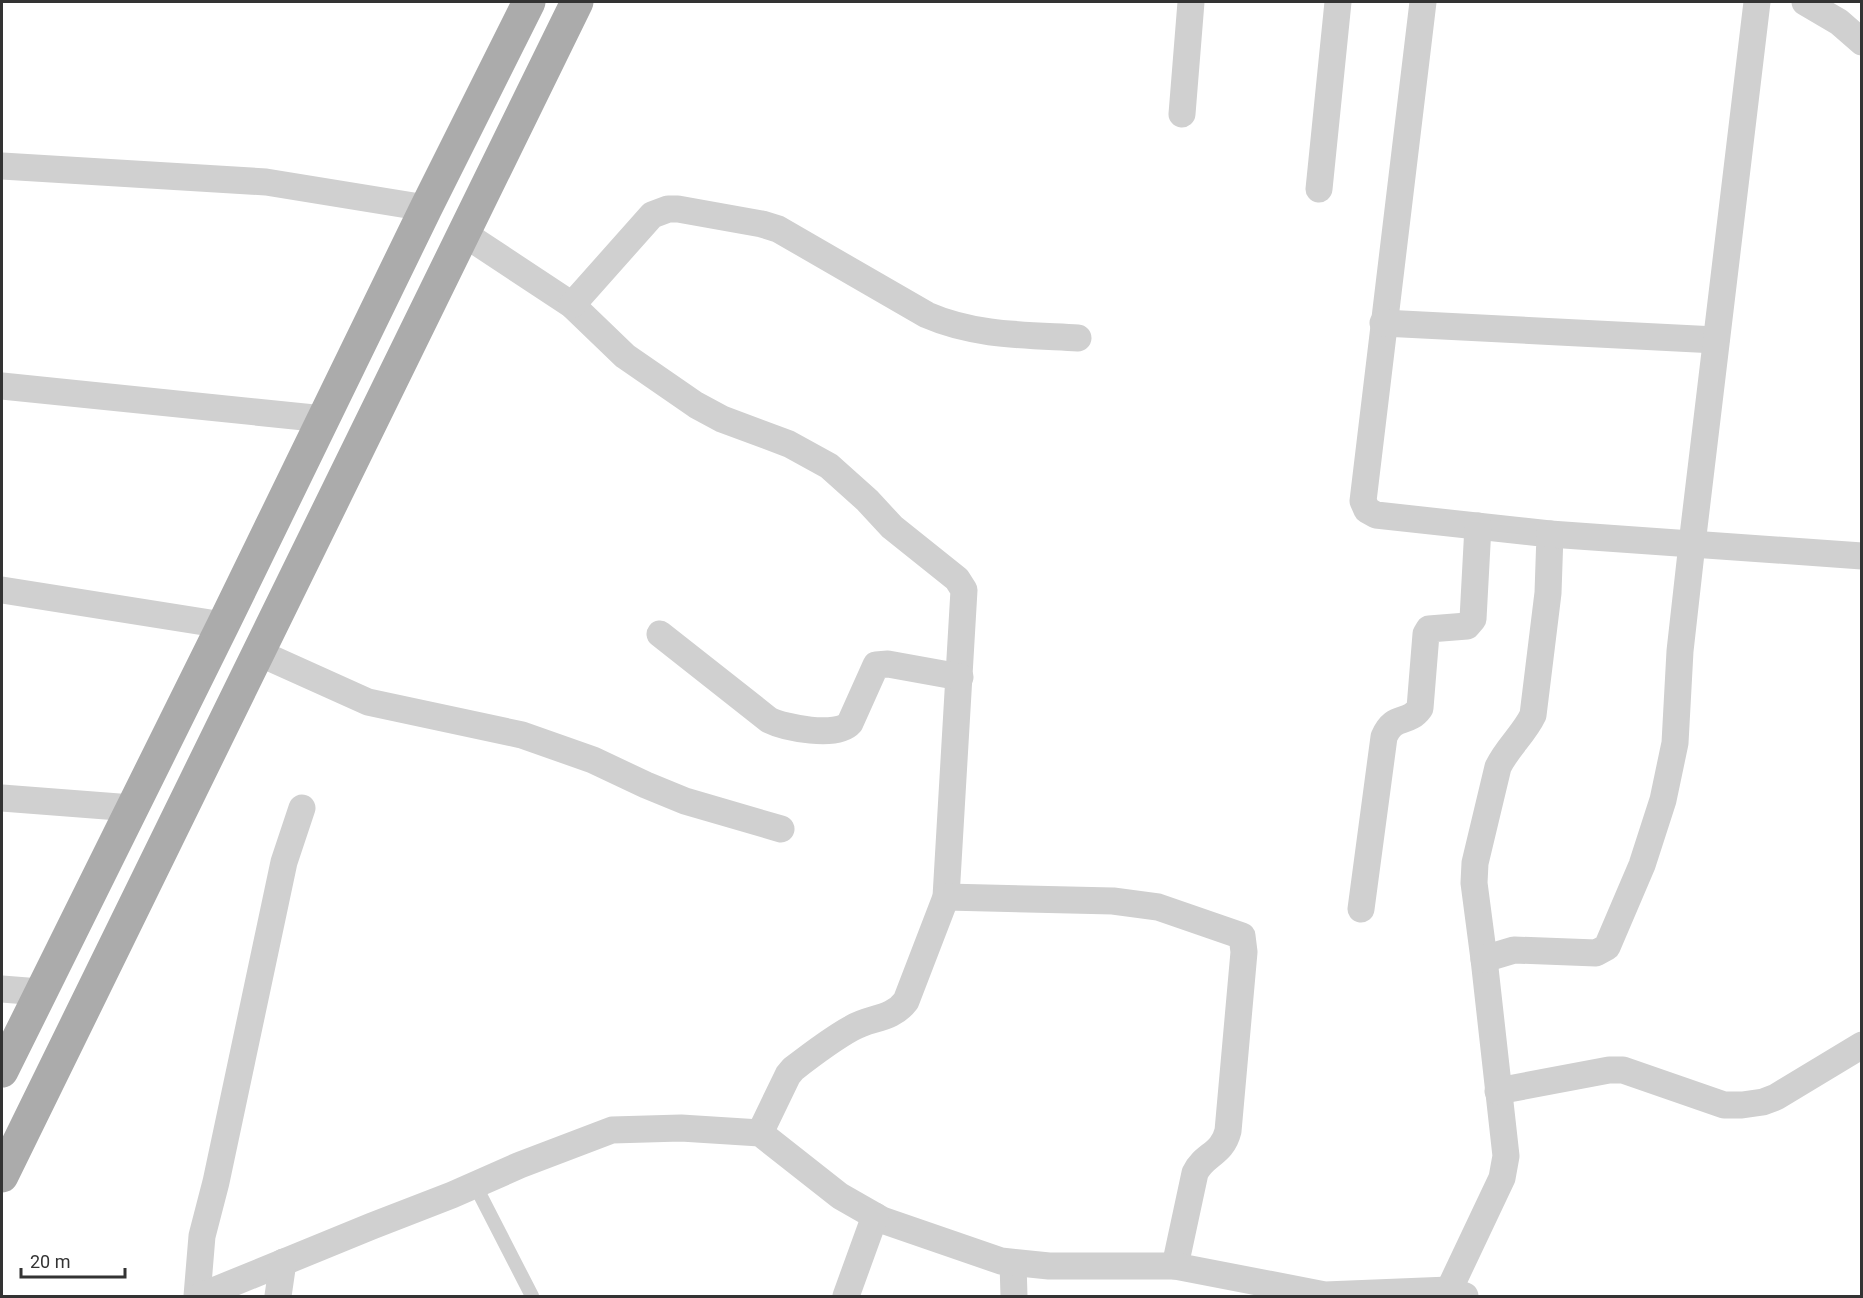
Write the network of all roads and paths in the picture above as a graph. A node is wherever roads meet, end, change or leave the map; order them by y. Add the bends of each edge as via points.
1 (529, 2) edge
2 (577, 2) edge
3 (1191, 2) edge
4 (1338, 2) edge
5 (1423, 2) edge
6 (1757, 2) edge
7 (1805, 2) edge
8 (1862, 42) edge
9 (1182, 114) dead end
10 (2, 166) edge
11 (1319, 189) dead end
12 (426, 208) junction
13 (463, 233) junction
14 (572, 305) junction
15 (1383, 323) junction
16 (1078, 338) dead end
17 (1716, 340) junction
18 (2, 386) edge
19 (324, 419) junction
20 (1479, 526) junction
21 (1550, 534) junction
22 (1692, 544) junction
23 (1862, 556) edge
24 (2, 590) edge
25 (223, 625) junction
26 (660, 634) dead end
27 (257, 652) junction
28 (960, 677) junction
29 (2, 798) edge
30 (132, 808) junction
31 (302, 808) dead end
32 (781, 829) dead end
33 (946, 897) junction
34 (1361, 909) dead end
35 (1484, 959) junction
36 (2, 989) edge
37 (40, 992) junction
38 (1862, 1044) edge
39 (2, 1071) edge
40 (1498, 1091) junction
41 (760, 1133) junction
42 (2, 1176) edge
43 (475, 1185) junction
44 (875, 1216) junction
45 (284, 1262) junction
46 (1013, 1263) junction
47 (1175, 1266) junction
48 (1457, 1293) edge
49 (199, 1296) edge
50 (278, 1296) edge
51 (532, 1296) edge
52 (846, 1296) edge
53 (1014, 1296) edge
54 (1325, 1296) edge

1 - 12 main road
2 - 13 main road
3 - 9 street
4 - 11 street
5 - 15 street
6 - 17 street
7 - 8 street via 1839,22
10 - 12 street via 266,182
12 - 19 main road
13 - 14 street
13 - 27 main road
14 - 16 street via 652,215 678,209 778,230 943,322 996,333
14 - 28 street via 625,356 696,405 789,444 829,466 892,527 957,579 965,597
15 - 17 street
15 - 20 street via 1364,506 1376,515
17 - 22 street
18 - 19 street
19 - 25 main road
20 - 21 street
20 - 34 street via 1473,620 1467,626 1429,629 1420,708 1415,715 1388,727 1384,737
21 - 22 street
21 - 35 street via 1548,593 1533,715 1498,767 1475,863
22 - 23 street
22 - 35 street via 1670,774 1642,865 1607,947 1596,952 1508,951
24 - 25 street
25 - 30 main road
26 - 28 street via 769,720 784,727 834,731 846,728 876,665
27 - 32 street via 368,702 522,735 593,760 686,801
27 - 42 main road
28 - 33 street
29 - 30 street
30 - 37 main road
31 - 49 street via 284,862 202,1236
33 - 41 street via 906,1001 889,1015 851,1028 794,1069
33 - 47 street via 1137,904 1158,907 1242,936 1244,952 1228,1131 1221,1148 1195,1173
35 - 40 street
36 - 37 street
37 - 39 main road
38 - 40 street via 1776,1097 1742,1105 1724,1105 1623,1070
40 - 48 street via 1506,1156 1502,1178
41 - 43 street via 681,1128 612,1130
41 - 44 street via 840,1196
43 - 45 street
43 - 51 lane
44 - 46 street via 986,1258
44 - 52 street
45 - 49 street
45 - 50 street
46 - 47 street
46 - 53 street
47 - 54 street
48 - 54 street

